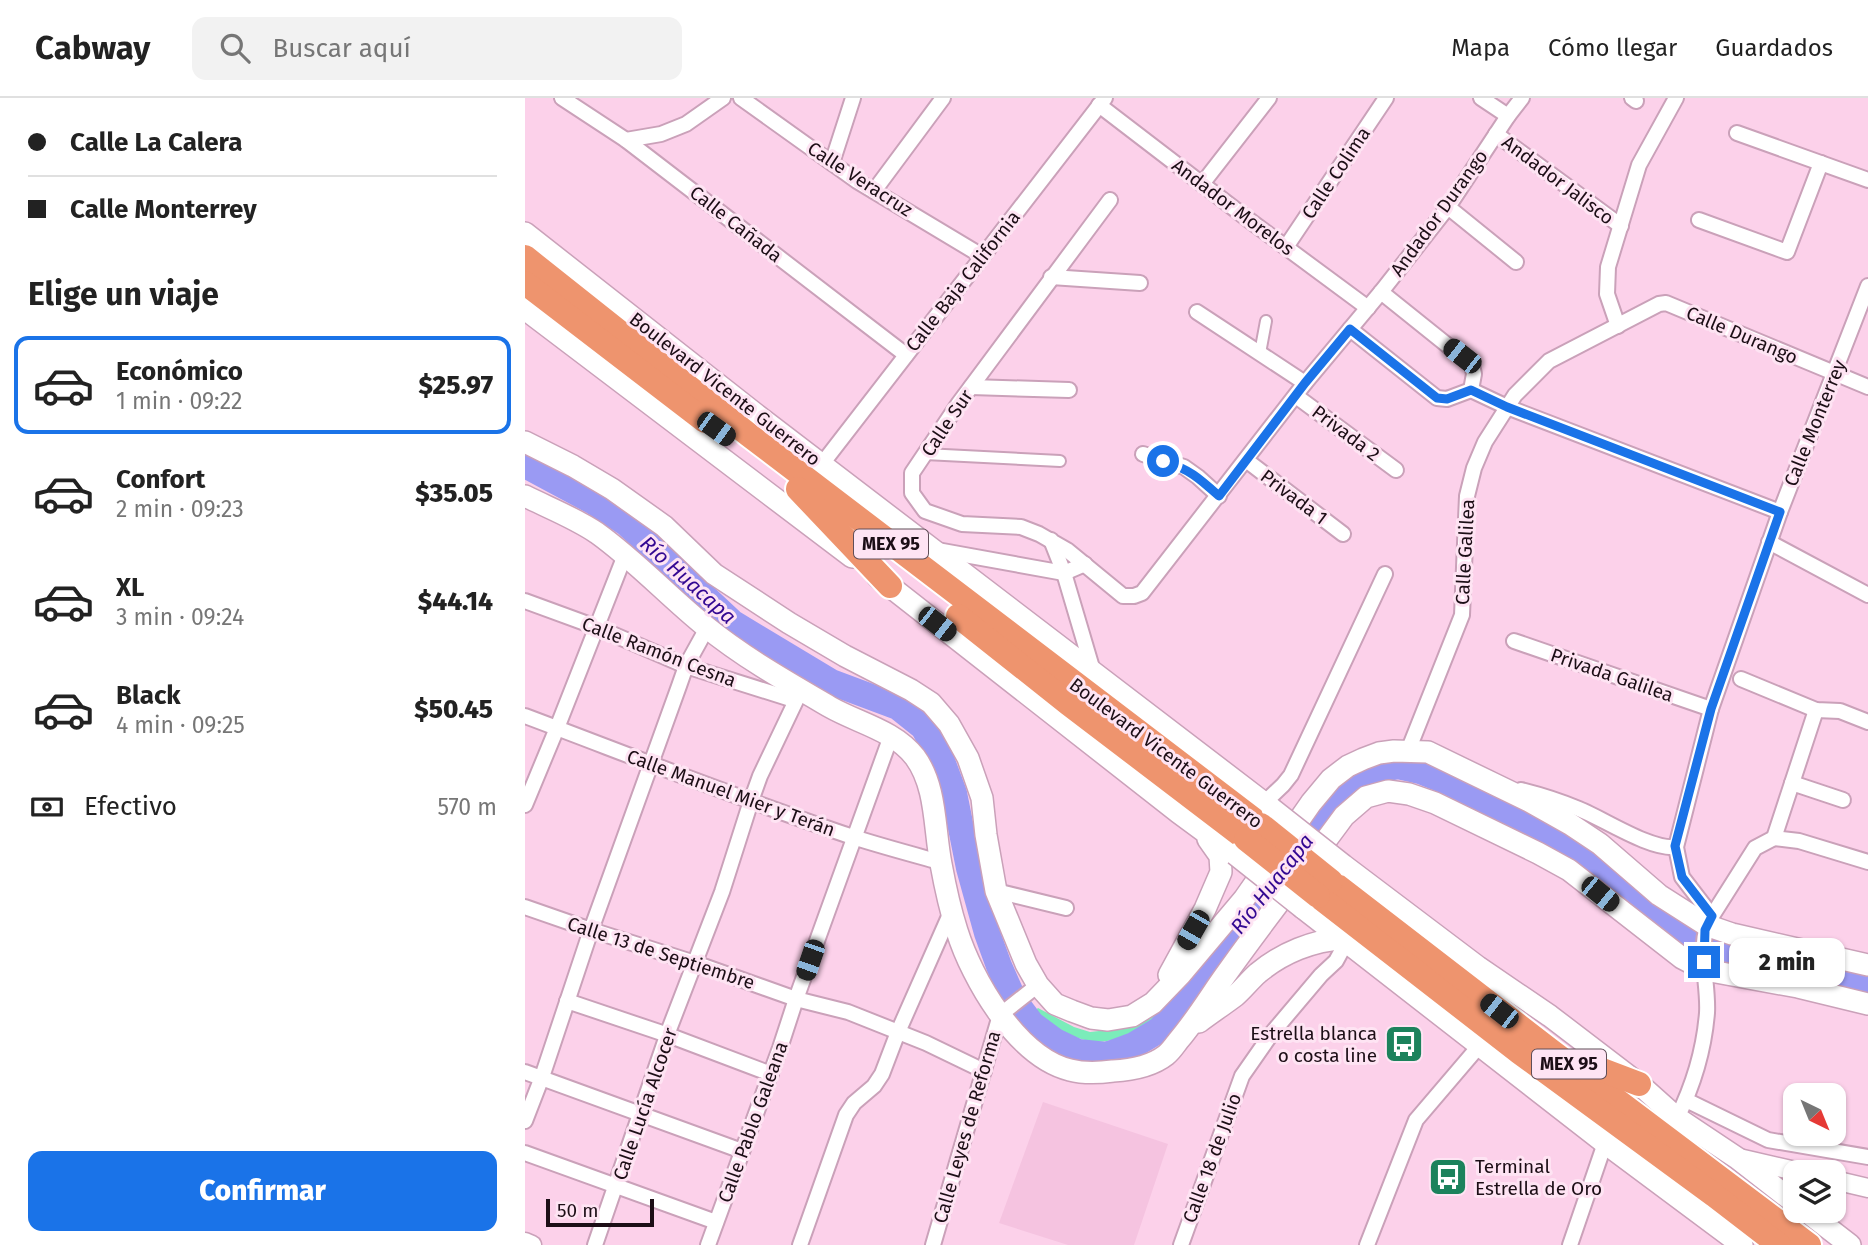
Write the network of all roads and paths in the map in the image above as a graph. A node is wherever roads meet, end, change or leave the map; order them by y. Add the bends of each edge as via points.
1 (562, 98) edge
2 (723, 98) edge
3 (741, 98) edge
4 (853, 98) edge
5 (943, 98) edge
6 (1269, 98) edge
7 (1386, 98) edge
8 (1481, 98) edge
9 (1522, 98) edge
10 (1676, 98) edge
11 (1102, 101) edge
12 (1508, 116) junction
13 (1737, 133) dead end
14 (1496, 134) junction
15 (627, 140) junction
16 (832, 163) junction
17 (1821, 163) junction
18 (1868, 180) edge
19 (1202, 184) junction
20 (874, 191) junction
21 (1110, 200) dead end
22 (1448, 207) junction
23 (1699, 220) dead end
24 (1621, 226) junction
25 (525, 233) edge
26 (1286, 247) junction
27 (982, 256) junction
28 (525, 257) edge
29 (1516, 262) dead end
30 (1051, 277) junction
31 (525, 283) edge
32 (1140, 283) dead end
33 (1868, 286) edge
34 (1381, 292) junction
35 (1368, 308) junction
36 (525, 309) edge
37 (1197, 312) dead end
38 (1266, 321) dead end
39 (1618, 326) junction
40 (1350, 329) junction
41 (1260, 353) junction
42 (906, 355) junction
43 (1835, 373) junction
44 (1305, 383) junction
45 (971, 387) junction
46 (1868, 387) edge
47 (1069, 390) dead end
48 (1471, 390) junction
49 (1296, 396) junction
50 (1507, 407) junction
51 (525, 442) edge
52 (925, 454) junction
53 (1143, 454) dead end
54 (1246, 460) junction
55 (1060, 461) dead end
56 (822, 464) junction
57 (1396, 470) dead end
58 (798, 489) junction
59 (525, 496) edge
60 (1219, 496) junction
61 (1780, 512) junction
62 (1343, 534) dead end
63 (1051, 540) junction
64 (1769, 542) junction
65 (932, 549) junction
66 (625, 555) junction
67 (1085, 564) junction
68 (1064, 573) junction
69 (1385, 574) dead end
70 (890, 586) junction
71 (1868, 595) edge
72 (525, 601) edge
73 (596, 627) junction
74 (706, 628) junction
75 (1514, 641) dead end
76 (686, 666) junction
77 (1094, 673) junction
78 (1741, 679) dead end
79 (797, 695) junction
80 (1711, 709) junction
81 (1816, 710) junction
82 (525, 716) edge
83 (1868, 722) edge
84 (557, 728) junction
85 (891, 736) junction
86 (1408, 751) junction
87 (651, 765) junction
88 (1491, 782) junction
89 (1792, 783) junction
90 (1843, 800) dead end
91 (751, 801) junction
92 (525, 805) edge
93 (1178, 812) junction
94 (1256, 826) junction
95 (855, 838) junction
96 (1774, 838) junction
97 (1675, 846) junction
98 (940, 862) junction
99 (1868, 862) edge
100 (1324, 887) junction
101 (996, 891) junction
102 (525, 907) edge
103 (1066, 908) dead end
104 (951, 912) junction
105 (1708, 924) junction
106 (591, 930) junction
107 (1344, 939) junction
108 (695, 963) junction
109 (1868, 965) edge
110 (1705, 966) junction
111 (1038, 985) junction
112 (1162, 994) junction
113 (796, 999) junction
114 (567, 1001) junction
115 (1868, 1004) edge
116 (1003, 1013) junction
117 (1189, 1029) junction
118 (898, 1032) junction
119 (668, 1035) junction
120 (1481, 1045) junction
121 (1550, 1050) junction
122 (984, 1071) junction
123 (525, 1072) edge
124 (771, 1074) junction
125 (542, 1077) junction
126 (1639, 1084) junction
127 (1682, 1109) junction
128 (641, 1114) junction
129 (525, 1121) edge
130 (1605, 1143) junction
131 (742, 1151) junction
132 (525, 1153) edge
133 (1868, 1157) edge
134 (1737, 1158) junction
135 (1783, 1168) edge
136 (1846, 1183) edge
137 (617, 1186) junction
138 (1868, 1188) edge
139 (1783, 1194) edge
140 (716, 1222) junction
141 (1822, 1223) edge
142 (525, 1242) edge
143 (1573, 1243) edge
144 (532, 1245) edge
145 (595, 1245) edge
146 (708, 1245) edge
147 (800, 1245) edge
148 (933, 1245) edge
149 (1181, 1245) edge
150 (1367, 1245) edge
151 (1742, 1245) edge
152 (1779, 1245) edge
153 (1809, 1245) edge
154 (1850, 1245) edge

1 - 15 street, Calle Cañada
2 - 15 street via 686,124
3 - 16 street, Calle Veracruz
4 - 16 street
5 - 20 street
6 - 19 street
7 - 26 street, Calle Colima
8 - 12 street
9 - 12 street
10 - 24 street via 1639,165
11 - 19 street, Andador Morelos
11 - 27 street, Calle Baja California
12 - 14 street, Andador Durango
13 - 17 street
14 - 22 street, Andador Durango
14 - 24 street, Andador Jalisco
15 - 42 street, Calle Cañada
16 - 20 street, Calle Veracruz
17 - 18 street
17 - 23 street via 1787,252
19 - 26 street, Andador Morelos
20 - 27 street, Calle Veracruz
21 - 30 street, Calle Sur
22 - 29 street
22 - 34 street, Andador Durango
24 - 39 street via 1608,267 1608,294
25 - 56 main road, Boulevard Vicente Guerrero
26 - 35 street, Andador Morelos
27 - 42 street, Calle Baja California
28 - 94 highway, Boulevard Vicente Guerrero / MEX 95
30 - 32 street
30 - 45 street, Calle Sur
31 - 58 highway, Boulevard Vicente Guerrero / MEX 95
33 - 43 street, Calle Monterrey
34 - 35 street, Andador Durango
34 - 48 street via 1472,365
35 - 40 street, Andador Durango
36 - 70 main road, Boulevard Vicente Guerrero
37 - 41 street
38 - 41 street
39 - 43 street, Calle Durango via 1666,303
39 - 50 street, Calle Galilea via 1549,360
40 - 44 street, Andador Durango
40 - 48 street via 1437,398
41 - 44 street
42 - 56 street, Calle Baja California
43 - 46 street, Calle Durango
43 - 61 street, Calle Monterrey
44 - 49 street, Andador Durango
45 - 47 street
45 - 52 street, Calle Sur
48 - 50 street
49 - 54 street, Andador Durango
49 - 57 street, Privada 2
50 - 61 street
50 - 86 street, Calle Galilea via 1474,468 1467,496 1462,615
51 - 101 main road via 612,489 664,526 713,574 789,624 931,703 968,758 982,798
52 - 55 street
52 - 63 street, Calle Sur via 912,473 912,493 925,511 962,524 1021,527
53 - 60 street via 1184,467
54 - 60 street, Calle Sur
54 - 62 street, Privada 1
56 - 65 main road, Boulevard Vicente Guerrero
58 - 70 highway
58 - 94 highway, Boulevard Vicente Guerrero / MEX 95 via 1069,704
59 - 66 main road via 593,531
60 - 67 street, Calle Sur via 1142,593 1123,596
61 - 64 street, Calle Monterrey
63 - 67 street, Calle Sur
63 - 68 street
64 - 71 street
64 - 80 street, Calle Monterrey
65 - 68 street
65 - 77 main road, Boulevard Vicente Guerrero
66 - 73 street
66 - 74 main road
67 - 68 street
68 - 77 street
69 - 94 street via 1291,775
70 - 93 main road, Boulevard Vicente Guerrero
72 - 73 street, Calle Ramón Cesna
73 - 76 street, Calle Ramón Cesna
73 - 84 street
74 - 76 street
74 - 79 main road
75 - 80 street, Privada Galilea
76 - 79 street, Calle Ramón Cesna
76 - 87 street
77 - 94 main road, Boulevard Vicente Guerrero
78 - 81 street
79 - 85 main road
79 - 91 street, Calle Lucía Alcocer
80 - 97 street, Calle Monterrey
81 - 83 street via 1840,710
81 - 89 street
82 - 84 street, Calle Manuel Mier y Terán
84 - 87 street, Calle Manuel Mier y Terán
84 - 92 street
85 - 95 street, Calle Pablo Galeana
85 - 98 main road via 917,760 929,787
86 - 88 main road via 1428,752
86 - 112 main road via 1379,752 1331,779 1244,899
87 - 91 street, Calle Manuel Mier y Terán
87 - 106 street
88 - 97 street via 1552,798 1634,836 1666,848
88 - 105 main road via 1570,824 1660,895
89 - 90 street
89 - 96 street
91 - 95 street, Calle Manuel Mier y Terán
91 - 108 street, Calle Lucía Alcocer
93 - 94 main road, Boulevard Vicente Guerrero
93 - 112 main road via 1212,843 1220,856 1221,872
94 - 100 highway, Boulevard Vicente Guerrero / MEX 95, bridge
94 - 100 main road, Boulevard Vicente Guerrero, bridge
95 - 98 street, Calle Manuel Mier y Terán
95 - 113 street, Calle Pablo Galeana
96 - 99 street via 1800,841
96 - 105 street via 1755,848
97 - 105 street, Calle Monterrey via 1682,877
98 - 104 main road
100 - 107 main road, Boulevard Vicente Guerrero
100 - 121 highway, Boulevard Vicente Guerrero / MEX 95
100 - 126 main road, Boulevard Vicente Guerrero via 1478,967
100 - 152 highway, Boulevard Vicente Guerrero / MEX 95 via 1519,1052
101 - 103 street
101 - 111 main road
102 - 106 street, Calle 13 de Septiembre
104 - 116 main road via 970,962
104 - 118 street
105 - 109 main road via 1732,934
105 - 110 street
106 - 108 street, Calle 13 de Septiembre
106 - 114 street
107 - 117 main road via 1309,944 1282,958
107 - 120 main road, Boulevard Vicente Guerrero
107 - 149 street, Calle 18 de Julio via 1336,961 1272,1033 1242,1076
108 - 113 street, Calle 13 de Septiembre
108 - 119 street, Calle Lucía Alcocer
110 - 115 main road
110 - 117 main road via 1682,958 1559,864 1435,803 1388,791 1366,797 1345,816
110 - 127 street via 1707,1013
111 - 112 main road via 1055,1004 1108,1020 1132,1016
111 - 116 street, Calle Leyes de Reforma
113 - 118 street, Calle 13 de Septiembre via 848,1012
113 - 124 street, Calle Pablo Galeana
114 - 119 street
114 - 125 street
116 - 117 main road via 1013,1033 1038,1054 1067,1070 1093,1073 1148,1065 1166,1055
116 - 122 street, Calle Leyes de Reforma
118 - 122 street
118 - 147 street via 882,1074 846,1115
119 - 124 street
119 - 128 street, Calle Lucía Alcocer
120 - 130 main road, Boulevard Vicente Guerrero
120 - 150 street via 1416,1120
121 - 126 highway
121 - 153 highway, Boulevard Vicente Guerrero / MEX 95
122 - 148 street, Calle Leyes de Reforma
123 - 125 street
124 - 131 street, Calle Pablo Galeana
125 - 128 street
125 - 129 street
126 - 127 main road, Boulevard Vicente Guerrero
127 - 133 street via 1767,1140
127 - 134 main road, Boulevard Vicente Guerrero
128 - 131 street
128 - 137 street, Calle Lucía Alcocer
130 - 143 street
130 - 151 main road, Boulevard Vicente Guerrero
131 - 140 street, Calle Pablo Galeana
132 - 137 street
134 - 135 street
134 - 139 main road, Boulevard Vicente Guerrero
136 - 138 street
137 - 140 street
137 - 145 street, Calle Lucía Alcocer
140 - 146 street, Calle Pablo Galeana
141 - 154 main road
142 - 144 street

